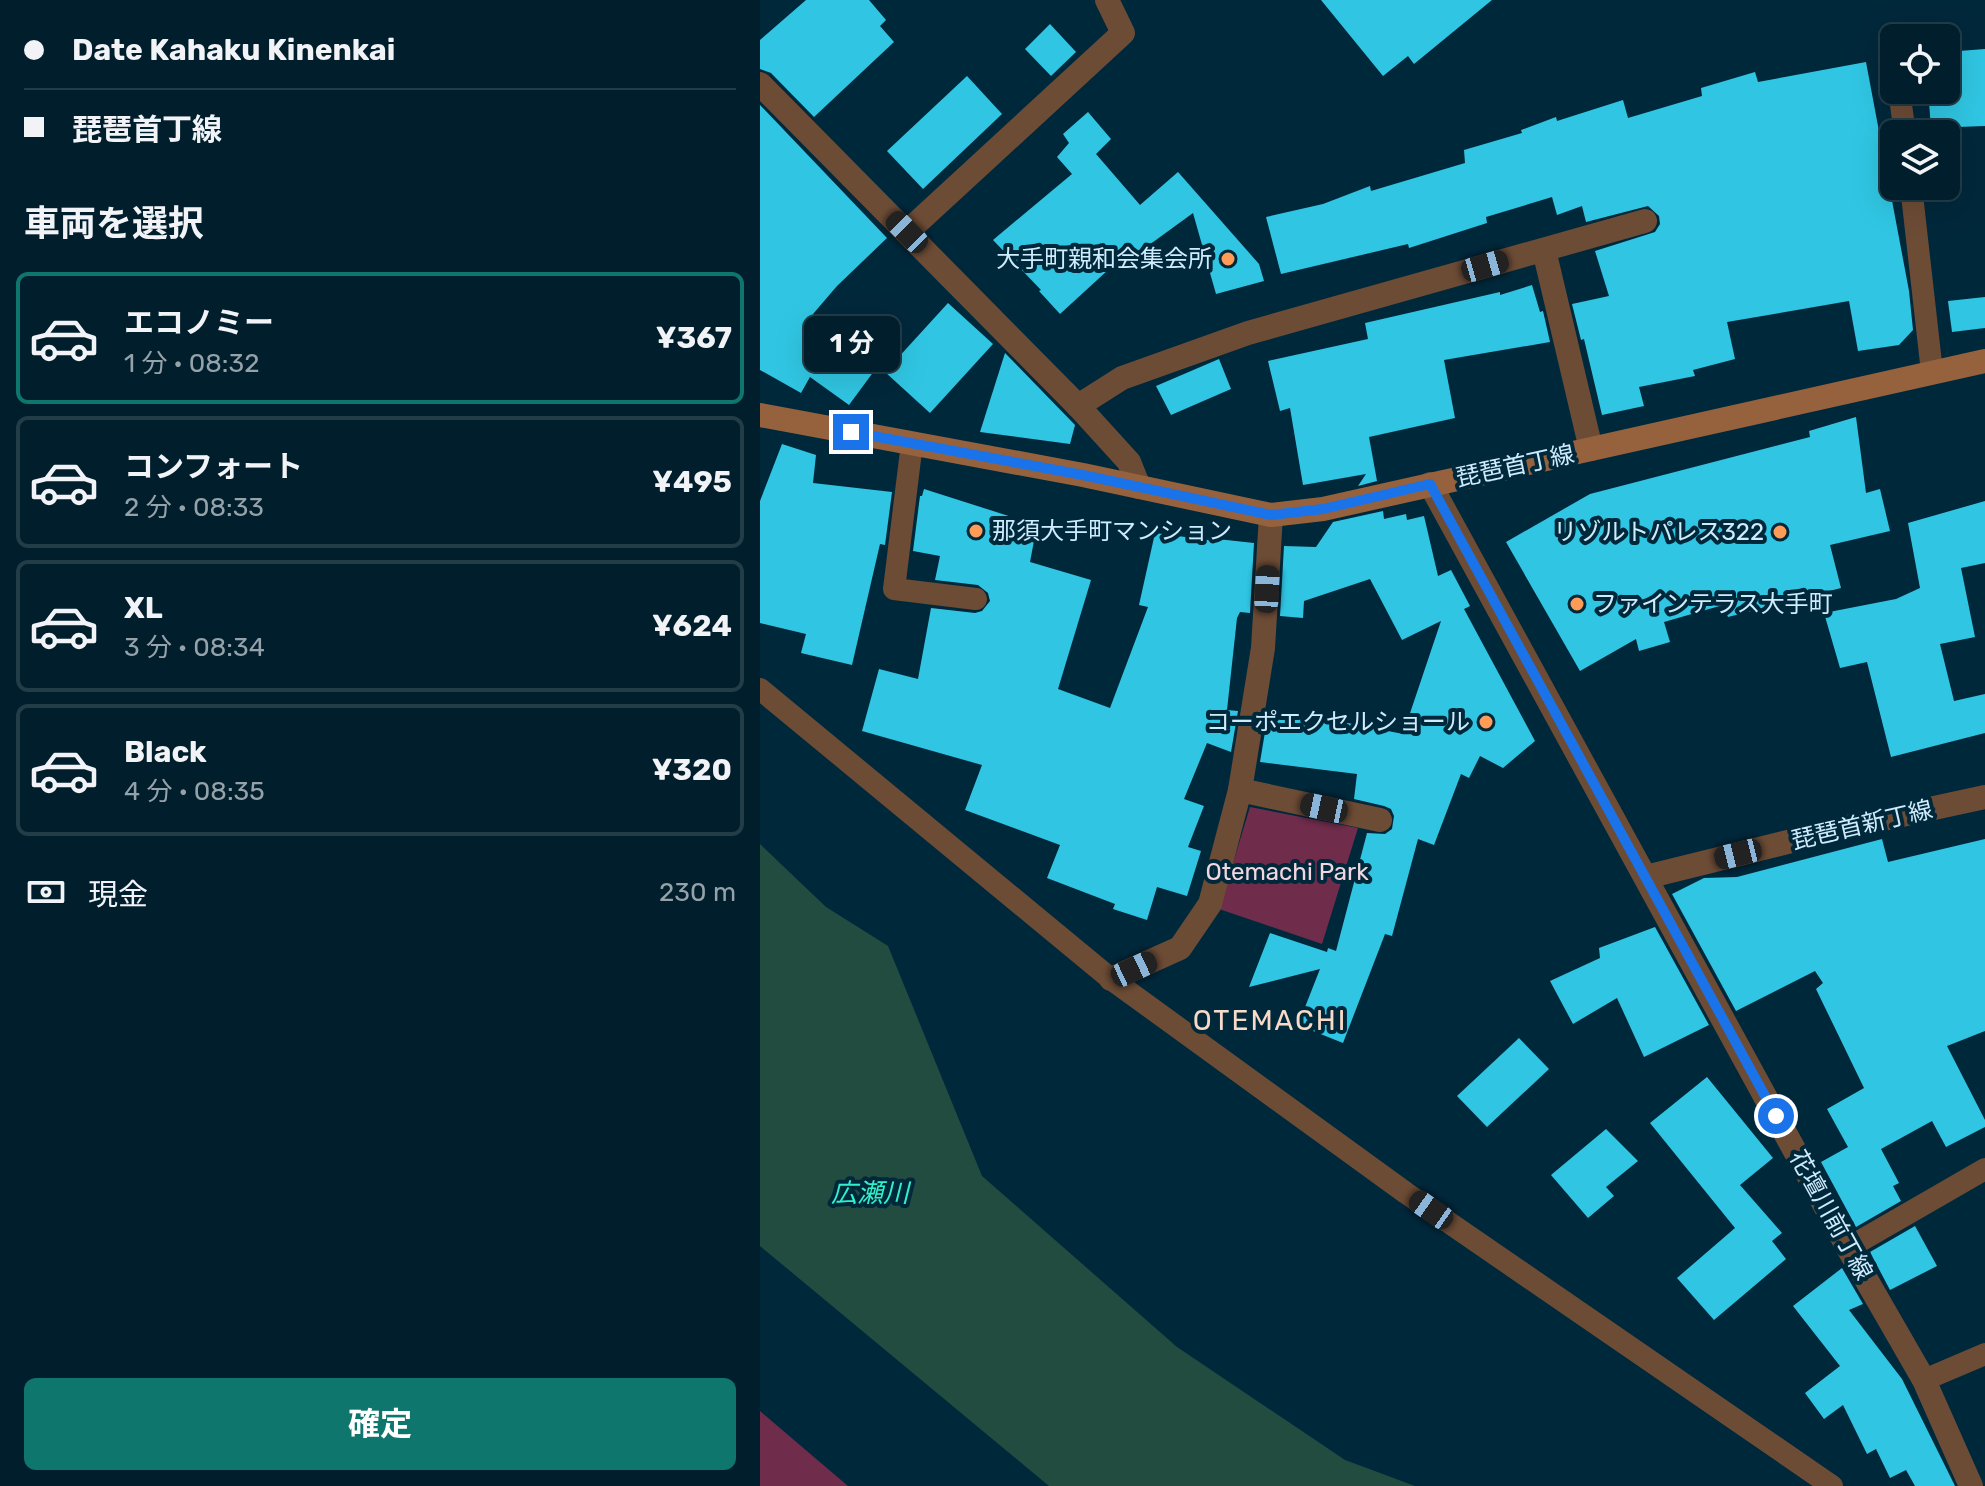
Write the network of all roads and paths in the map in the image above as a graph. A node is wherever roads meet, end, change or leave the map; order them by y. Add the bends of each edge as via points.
1 (1107, 0) edge
2 (760, 84) edge
3 (1913, 200) edge
4 (1645, 221) dead end
5 (907, 232) junction
6 (1544, 250) junction
7 (1985, 361) edge
8 (1932, 372) junction
9 (1078, 406) junction
10 (760, 415) edge
11 (912, 443) junction
12 (1591, 449) junction
13 (1430, 484) junction
14 (1139, 487) junction
15 (1271, 515) junction
16 (976, 599) dead end
17 (760, 689) edge
18 (1240, 790) junction
19 (1985, 797) edge
20 (1380, 820) dead end
21 (1646, 877) junction
22 (1111, 979) junction
23 (1985, 1169) edge
24 (1848, 1248) junction
25 (1985, 1354) edge
26 (1924, 1380) junction
27 (1832, 1486) edge
28 (1971, 1486) edge

1 - 5 street via 1123,33
2 - 5 street
3 - 8 lane
4 - 6 street
5 - 9 street
6 - 9 street via 1248,333 1122,378
6 - 12 street
7 - 8 street, 琵琶首丁線
8 - 12 street, 琵琶首丁線
9 - 14 street via 1129,462
10 - 11 street, 琵琶首丁線
11 - 14 street, 琵琶首丁線
11 - 16 lane via 894,589
12 - 13 street, 琵琶首丁線
13 - 15 street, 琵琶首丁線 via 1323,509
13 - 21 street, 花壇川前丁線
14 - 15 street, 琵琶首丁線
15 - 18 street via 1263,648
17 - 22 lane
18 - 20 street
18 - 22 street via 1210,904 1180,948
19 - 21 street, 琵琶首新丁線
21 - 24 street, 花壇川前丁線
22 - 27 lane via 1406,1193
23 - 24 lane
24 - 26 street, 花壇川前丁線
25 - 26 lane
26 - 28 street, 花壇川前丁線

